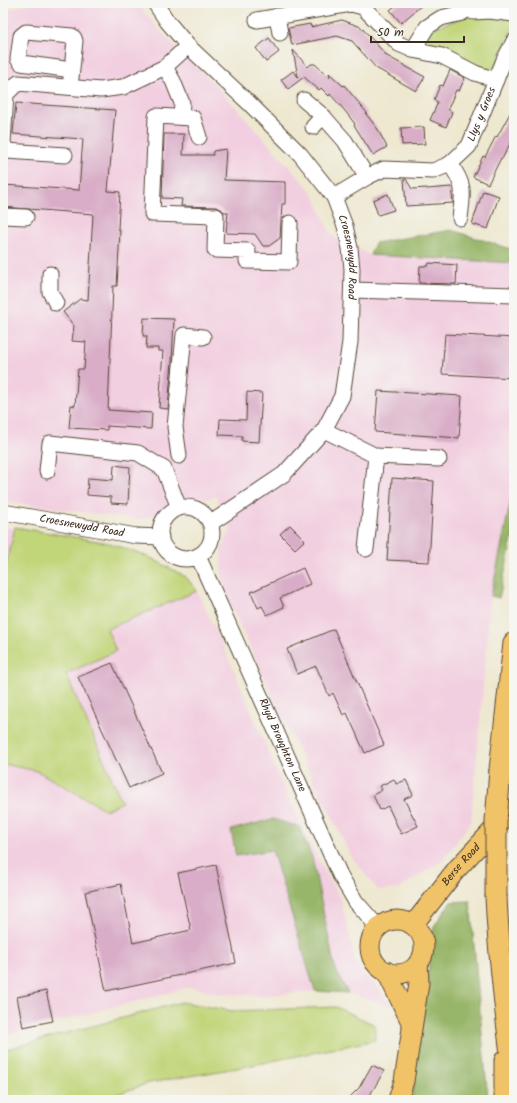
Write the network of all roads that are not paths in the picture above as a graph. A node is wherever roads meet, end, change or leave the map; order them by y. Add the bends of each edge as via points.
1 (155, 3) edge
2 (351, 3) edge
3 (514, 14) edge
4 (277, 16) junction
5 (257, 20) dead end
6 (280, 33) dead end
7 (514, 41) edge
8 (188, 46) junction
9 (413, 50) junction
10 (165, 67) junction
11 (72, 70) dead end
12 (496, 80) junction
13 (70, 87) junction
14 (304, 100) dead end
15 (323, 116) junction
16 (181, 117) junction
17 (313, 127) dead end
18 (199, 137) dead end
19 (65, 155) dead end
20 (450, 164) junction
21 (367, 177) junction
22 (334, 197) junction
23 (3, 216) edge
24 (26, 217) dead end
25 (460, 218) dead end
26 (290, 223) dead end
27 (50, 274) dead end
28 (352, 290) junction
29 (514, 295) edge
30 (56, 303) dead end
31 (203, 337) dead end
32 (324, 430) junction
33 (179, 456) dead end
34 (376, 456) junction
35 (439, 459) dead end
36 (47, 471) dead end
37 (179, 508) junction
38 (3, 512) edge
39 (211, 523) junction
40 (161, 538) junction
41 (366, 549) dead end
42 (198, 556) junction
43 (514, 643) edge
44 (514, 810) edge
45 (412, 925) junction
46 (378, 927) junction
47 (418, 963) junction
48 (386, 971) junction
49 (504, 1010) junction
50 (412, 1024) junction
51 (514, 1077) edge
52 (398, 1100) edge
53 (505, 1100) edge

1 - 8 street, Croesnewydd Road
2 - 4 street, Llys y Groes
2 - 9 street, Llys y Groes via 363,7 399,44
3 - 9 street via 467,12 441,18 428,27
4 - 5 street, Llys y Groes
4 - 6 street
7 - 12 street, Llys y Groes
8 - 10 street
8 - 22 street, Croesnewydd Road via 300,154
9 - 12 street, Llys y Groes via 442,56 475,73
10 - 13 street via 122,87 101,90
10 - 16 street via 182,103
11 - 13 street
12 - 20 street, Llys y Groes via 469,146
13 - 19 street via 18,83 6,94 3,143 7,151
14 - 15 street
15 - 17 street
15 - 21 street via 345,141
16 - 18 street via 193,118
16 - 26 street via 156,116 152,214 216,216 215,250 248,252 247,260 289,262
20 - 21 street, Llys y Groes via 433,171 384,169
20 - 25 street via 463,190
21 - 22 street, Llys y Groes
22 - 28 street, Croesnewydd Road via 350,248
23 - 24 street
27 - 30 street via 50,292
28 - 29 street
28 - 32 street, Croesnewydd Road via 350,342 342,396
31 - 33 street via 184,335 175,426
32 - 34 street
32 - 39 street, Croesnewydd Road via 284,474
34 - 35 street
34 - 41 street
36 - 37 street via 50,444 138,453 164,469
37 - 39 street via 187,507 201,511
37 - 40 street via 172,511 163,523
38 - 40 street, Croesnewydd Road via 136,536
39 - 42 street via 212,538 209,546
40 - 42 street via 166,548 175,556
42 - 46 street, Rhyd Broughton Lane via 340,875 356,902
43 - 49 highway, bridge via 496,821 496,897
44 - 45 main road, Berse Road via 456,870
45 - 46 main road via 395,920
45 - 47 main road via 421,935 424,947
46 - 48 main road via 370,942 370,951 376,963
47 - 48 main road via 403,973 394,974
47 - 50 main road via 419,983
48 - 50 main road
49 - 51 highway
49 - 53 highway
50 - 52 main road via 404,1081

